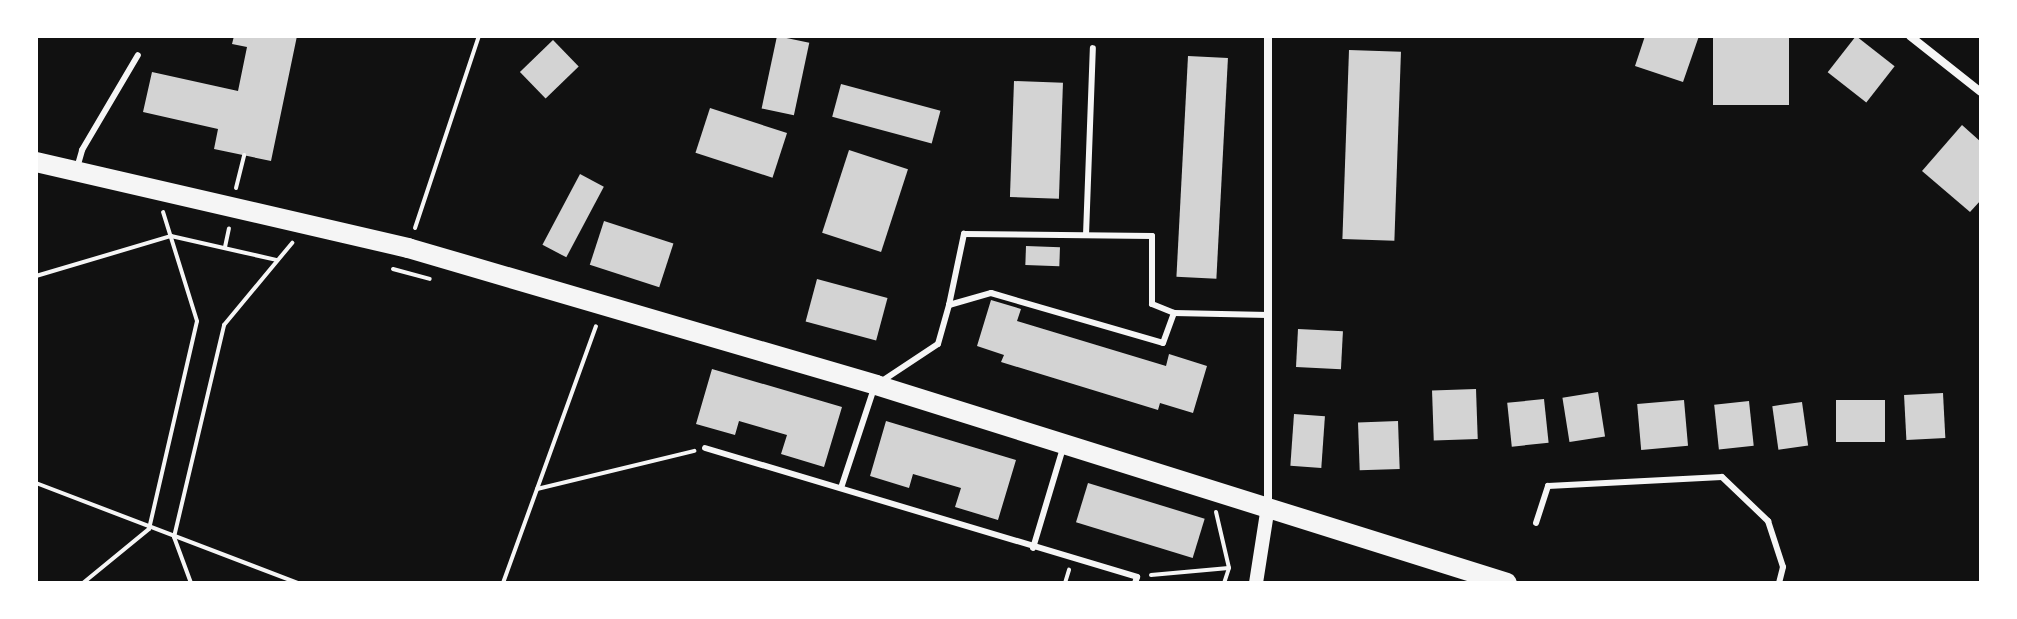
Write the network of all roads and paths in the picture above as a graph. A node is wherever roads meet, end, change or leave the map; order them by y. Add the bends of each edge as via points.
1 (479, 36) edge
2 (1268, 36) edge
3 (1910, 36) edge
4 (1093, 48) dead end
5 (138, 55) dead end
6 (1981, 92) edge
7 (36, 162) edge
8 (76, 172) junction
9 (413, 234) dead end
10 (1086, 235) junction
11 (171, 236) junction
12 (36, 276) edge
13 (949, 305) junction
14 (1174, 313) junction
15 (1268, 315) junction
16 (596, 326) dead end
17 (876, 385) junction
18 (1064, 443) junction
19 (705, 448) joint
20 (36, 483) edge
21 (841, 488) junction
22 (537, 489) junction
23 (1222, 491) junction
24 (1268, 506) junction
25 (1536, 523) dead end
26 (149, 529) junction
27 (174, 537) junction
28 (1033, 548) junction
29 (1229, 568) junction
30 (1467, 576) edge
31 (1136, 580) edge
32 (83, 583) edge
33 (191, 583) edge
34 (298, 583) edge
35 (503, 583) edge
36 (1224, 583) edge
37 (1256, 583) edge
38 (1507, 583) edge
39 (1779, 583) edge

1 - 9 path
2 - 15 street
3 - 6 street
4 - 10 lane
5 - 8 lane via 82,150
7 - 8 main road
8 - 17 main road via 408,248
10 - 13 lane via 964,234
10 - 14 lane via 1152,236 1152,304
11 - 12 path
11 - 26 path via 197,321
11 - 27 path via 277,260 224,325
13 - 14 lane via 991,293 1163,343
13 - 17 lane via 938,344
14 - 15 lane
15 - 24 street
16 - 22 path
17 - 18 main road
17 - 21 lane
18 - 23 main road
18 - 28 lane
19 - 21 lane
19 - 22 path
20 - 26 path
21 - 28 lane
22 - 35 path
23 - 24 main road
23 - 29 path via 1216,512
24 - 30 main road
24 - 37 street
25 - 39 lane via 1548,486 1722,477 1768,521 1783,567
26 - 27 path
26 - 32 path
27 - 33 path
27 - 34 path
28 - 31 lane
29 - 31 path
29 - 36 path
30 - 38 main road

